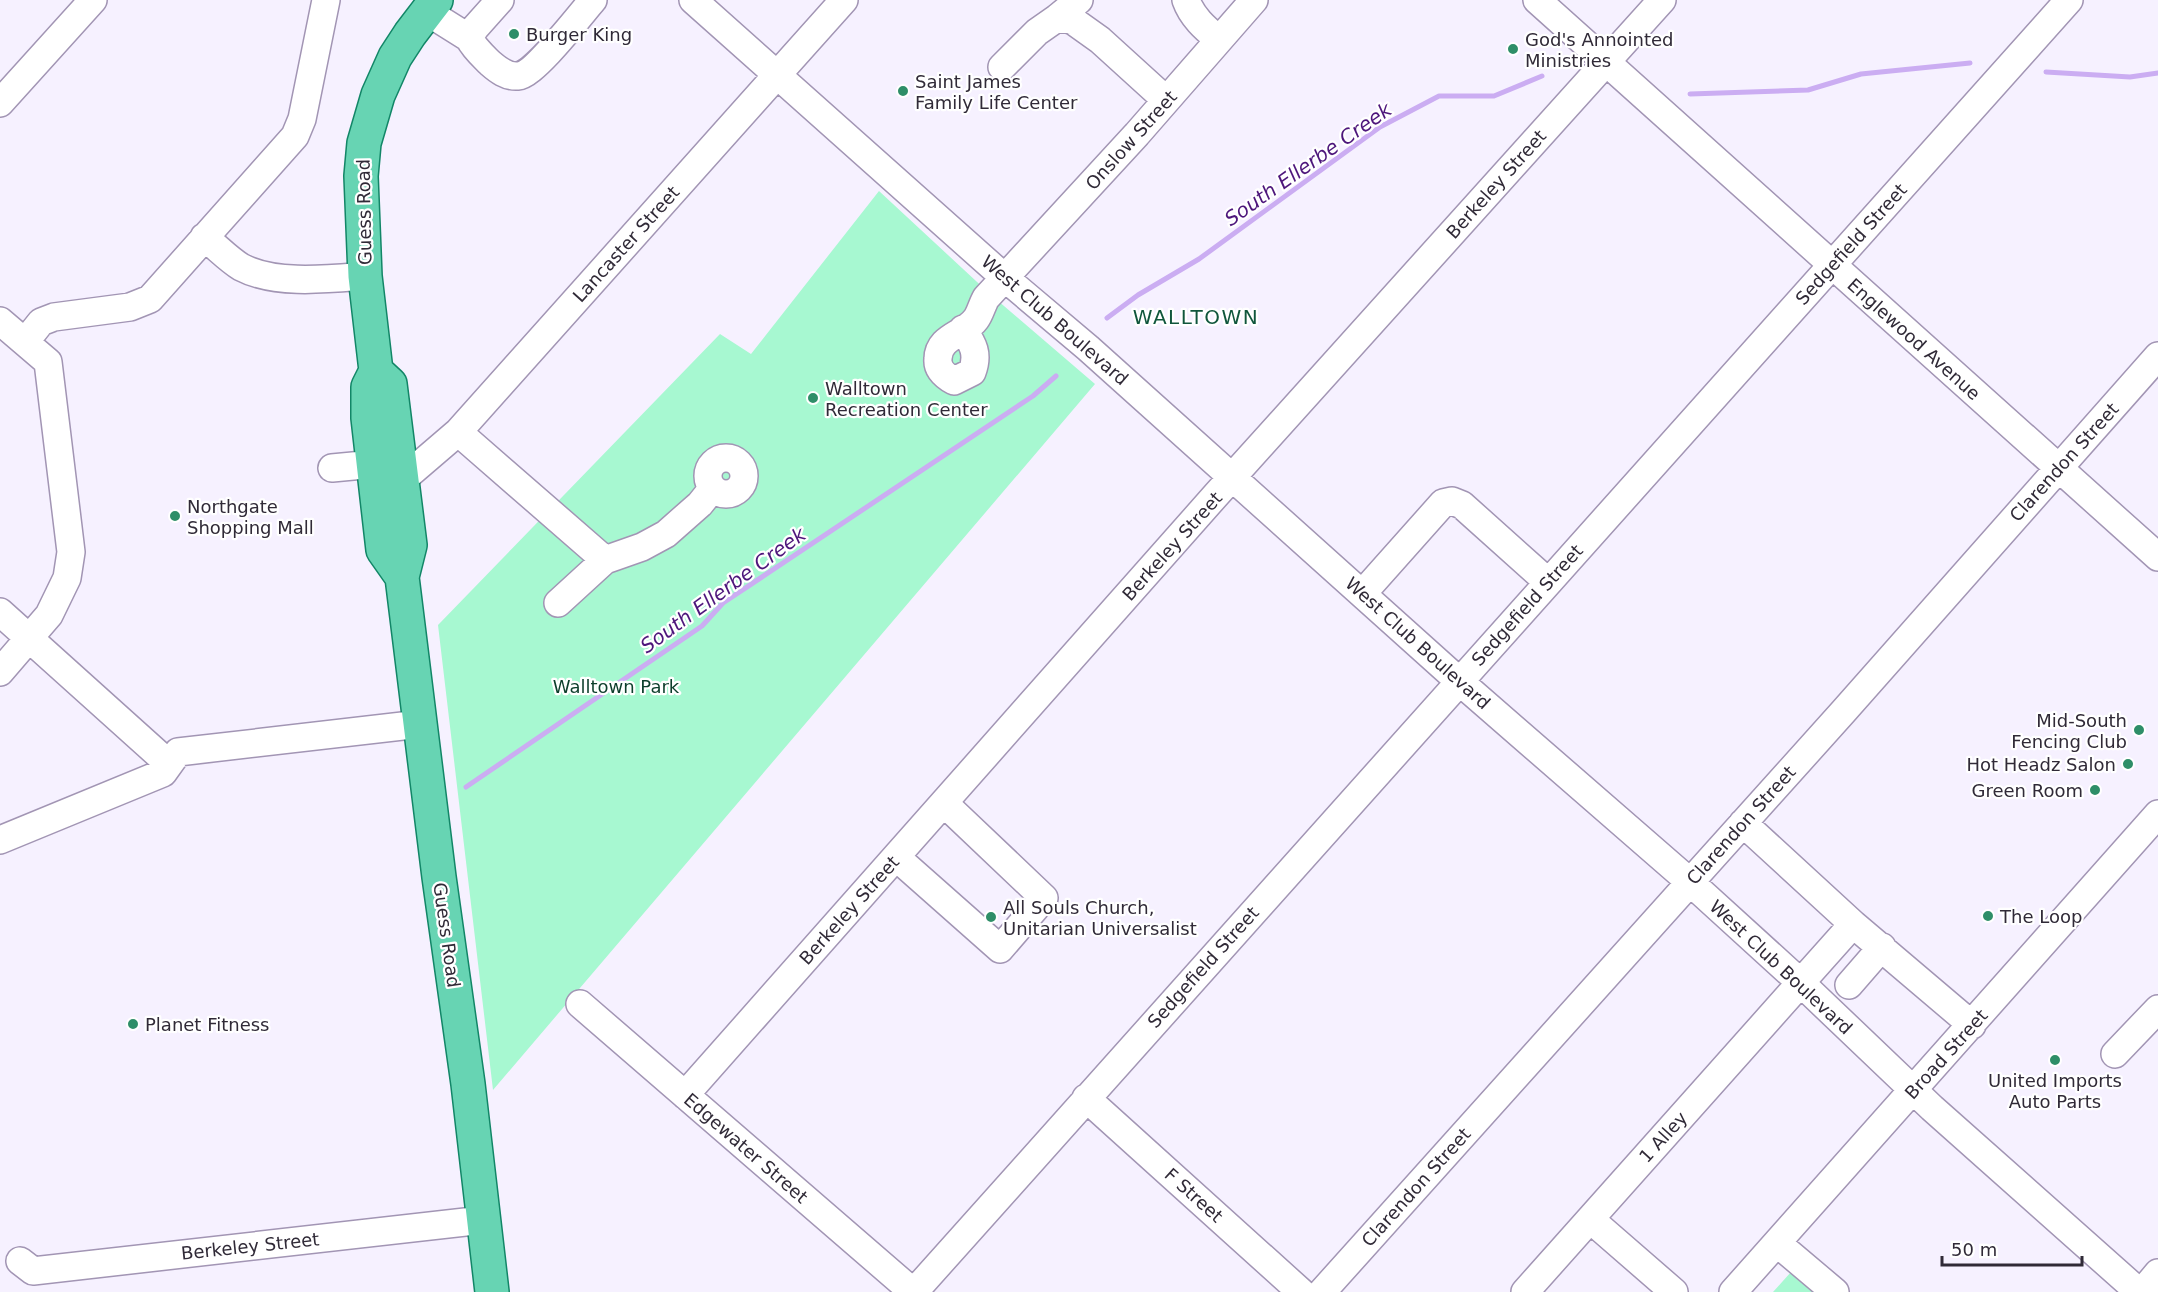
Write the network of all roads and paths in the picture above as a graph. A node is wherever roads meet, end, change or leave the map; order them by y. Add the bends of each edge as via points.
1 (93, 0) edge
2 (326, 0) edge
3 (500, 0) edge
4 (593, 0) edge
5 (693, 0) edge
6 (844, 0) edge
7 (1079, 0) edge
8 (1186, 0) edge
9 (1254, 0) edge
10 (1537, 0) edge
11 (1662, 0) edge
12 (2069, 0) edge
13 (431, 5) edge
14 (1057, 18) junction
15 (469, 38) junction
16 (1219, 40) junction
17 (1606, 62) junction
18 (1002, 67) dead end
19 (778, 74) junction
20 (1166, 100) junction
21 (0, 103) edge
22 (204, 237) junction
23 (1833, 265) junction
24 (365, 276) junction
25 (1005, 278) junction
26 (0, 321) edge
27 (963, 328) dead end
28 (25, 342) junction
29 (2158, 356) edge
30 (376, 371) junction
31 (458, 432) junction
32 (374, 464) junction
33 (332, 468) dead end
34 (2058, 468) junction
35 (1233, 477) junction
36 (402, 480) junction
37 (712, 489) dead end
38 (2158, 557) edge
39 (605, 560) junction
40 (402, 577) junction
41 (1548, 582) junction
42 (1362, 594) junction
43 (558, 603) dead end
44 (0, 612) edge
45 (29, 639) junction
46 (0, 672) edge
47 (1459, 681) junction
48 (420, 724) junction
49 (169, 764) junction
50 (944, 803) junction
51 (2158, 814) edge
52 (1743, 823) junction
53 (0, 840) edge
54 (896, 857) junction
55 (1689, 882) junction
56 (1853, 924) junction
57 (1897, 965) junction
58 (1801, 984) junction
59 (1849, 985) dead end
60 (1946, 1002) junction
61 (580, 1004) dead end
62 (2158, 1009) edge
63 (1972, 1025) junction
64 (2115, 1054) dead end
65 (1913, 1090) junction
66 (685, 1095) junction
67 (1086, 1098) junction
68 (483, 1220) junction
69 (1590, 1220) junction
70 (1777, 1243) junction
71 (20, 1261) dead end
72 (2158, 1273) edge
73 (492, 1292) edge
74 (913, 1292) edge
75 (1301, 1292) edge
76 (1322, 1292) edge
77 (1525, 1292) edge
78 (1674, 1292) edge
79 (1733, 1292) edge
80 (1834, 1292) edge
81 (2140, 1292) edge

1 - 21 street
2 - 22 street via 302,119 295,136
3 - 15 street
4 - 15 street via 525,75 498,70
5 - 19 street, West Club Boulevard
6 - 19 street, Lancaster Street
7 - 14 street
8 - 16 street via 1200,24
9 - 16 street, Onslow Street
10 - 17 street, Englewood Avenue
11 - 17 street, Berkeley Street
12 - 23 street, Sedgefield Street
13 - 15 street
13 - 24 main road, Guess Road via 395,57 369,121 361,176
14 - 18 street
14 - 20 street via 1072,20 1100,40
16 - 20 street, Onslow Street
17 - 23 street, Englewood Avenue
17 - 35 street, Berkeley Street
19 - 25 street, West Club Boulevard
19 - 31 street, Lancaster Street
20 - 25 street, Onslow Street
22 - 24 street via 240,266 279,279
22 - 28 street via 150,299 130,307 54,317 41,322
23 - 34 street, Englewood Avenue
23 - 41 street, Sedgefield Street
24 - 30 main road, Guess Road
25 - 27 street, Onslow Street via 986,298 975,320
25 - 35 street, West Club Boulevard
26 - 28 street
28 - 45 street via 48,362 71,552 67,578 49,615
29 - 34 street, Clarendon Street
30 - 32 main road, Guess Road via 368,387
30 - 36 main road, Guess Road via 390,384
31 - 36 street, Lancaster Street
31 - 39 street
32 - 33 street
32 - 40 main road, Guess Road via 383,550
34 - 38 street, Englewood Avenue
34 - 52 street, Clarendon Street
35 - 42 street, West Club Boulevard
35 - 50 street, Berkeley Street
36 - 40 main road, Guess Road via 410,545
37 - 39 street via 666,534
39 - 43 street
40 - 48 main road, Guess Road
41 - 42 street via 1462,505 1452,501 1443,503
41 - 47 street, Sedgefield Street
42 - 47 street, West Club Boulevard
44 - 45 street
45 - 46 street
45 - 49 street
47 - 55 street, West Club Boulevard
47 - 67 street, Sedgefield Street
48 - 49 street via 178,752
48 - 68 main road, Guess Road
49 - 53 street via 163,773
50 - 54 street, Berkeley Street
50 - 54 street via 1044,898 1000,949
51 - 63 street, Broad Street
52 - 55 street, Clarendon Street
52 - 56 street
54 - 66 street, Berkeley Street
55 - 58 street, West Club Boulevard
55 - 76 street, Clarendon Street
56 - 57 street
56 - 58 street, 1 Alley
57 - 59 street
57 - 60 street
57 - 60 street via 1928,998
58 - 65 street, West Club Boulevard
58 - 69 street, 1 Alley
60 - 63 street
61 - 66 street, Edgewater Street
62 - 64 street
63 - 65 street, Broad Street
65 - 70 street, Broad Street
65 - 81 street, West Club Boulevard
66 - 74 street, Edgewater Street
67 - 74 street, Sedgefield Street
67 - 75 street, F Street
68 - 71 street, Berkeley Street via 33,1271
68 - 73 main road, Guess Road
69 - 77 street, 1 Alley
69 - 78 street
70 - 79 street, Broad Street
70 - 80 street
72 - 81 street

